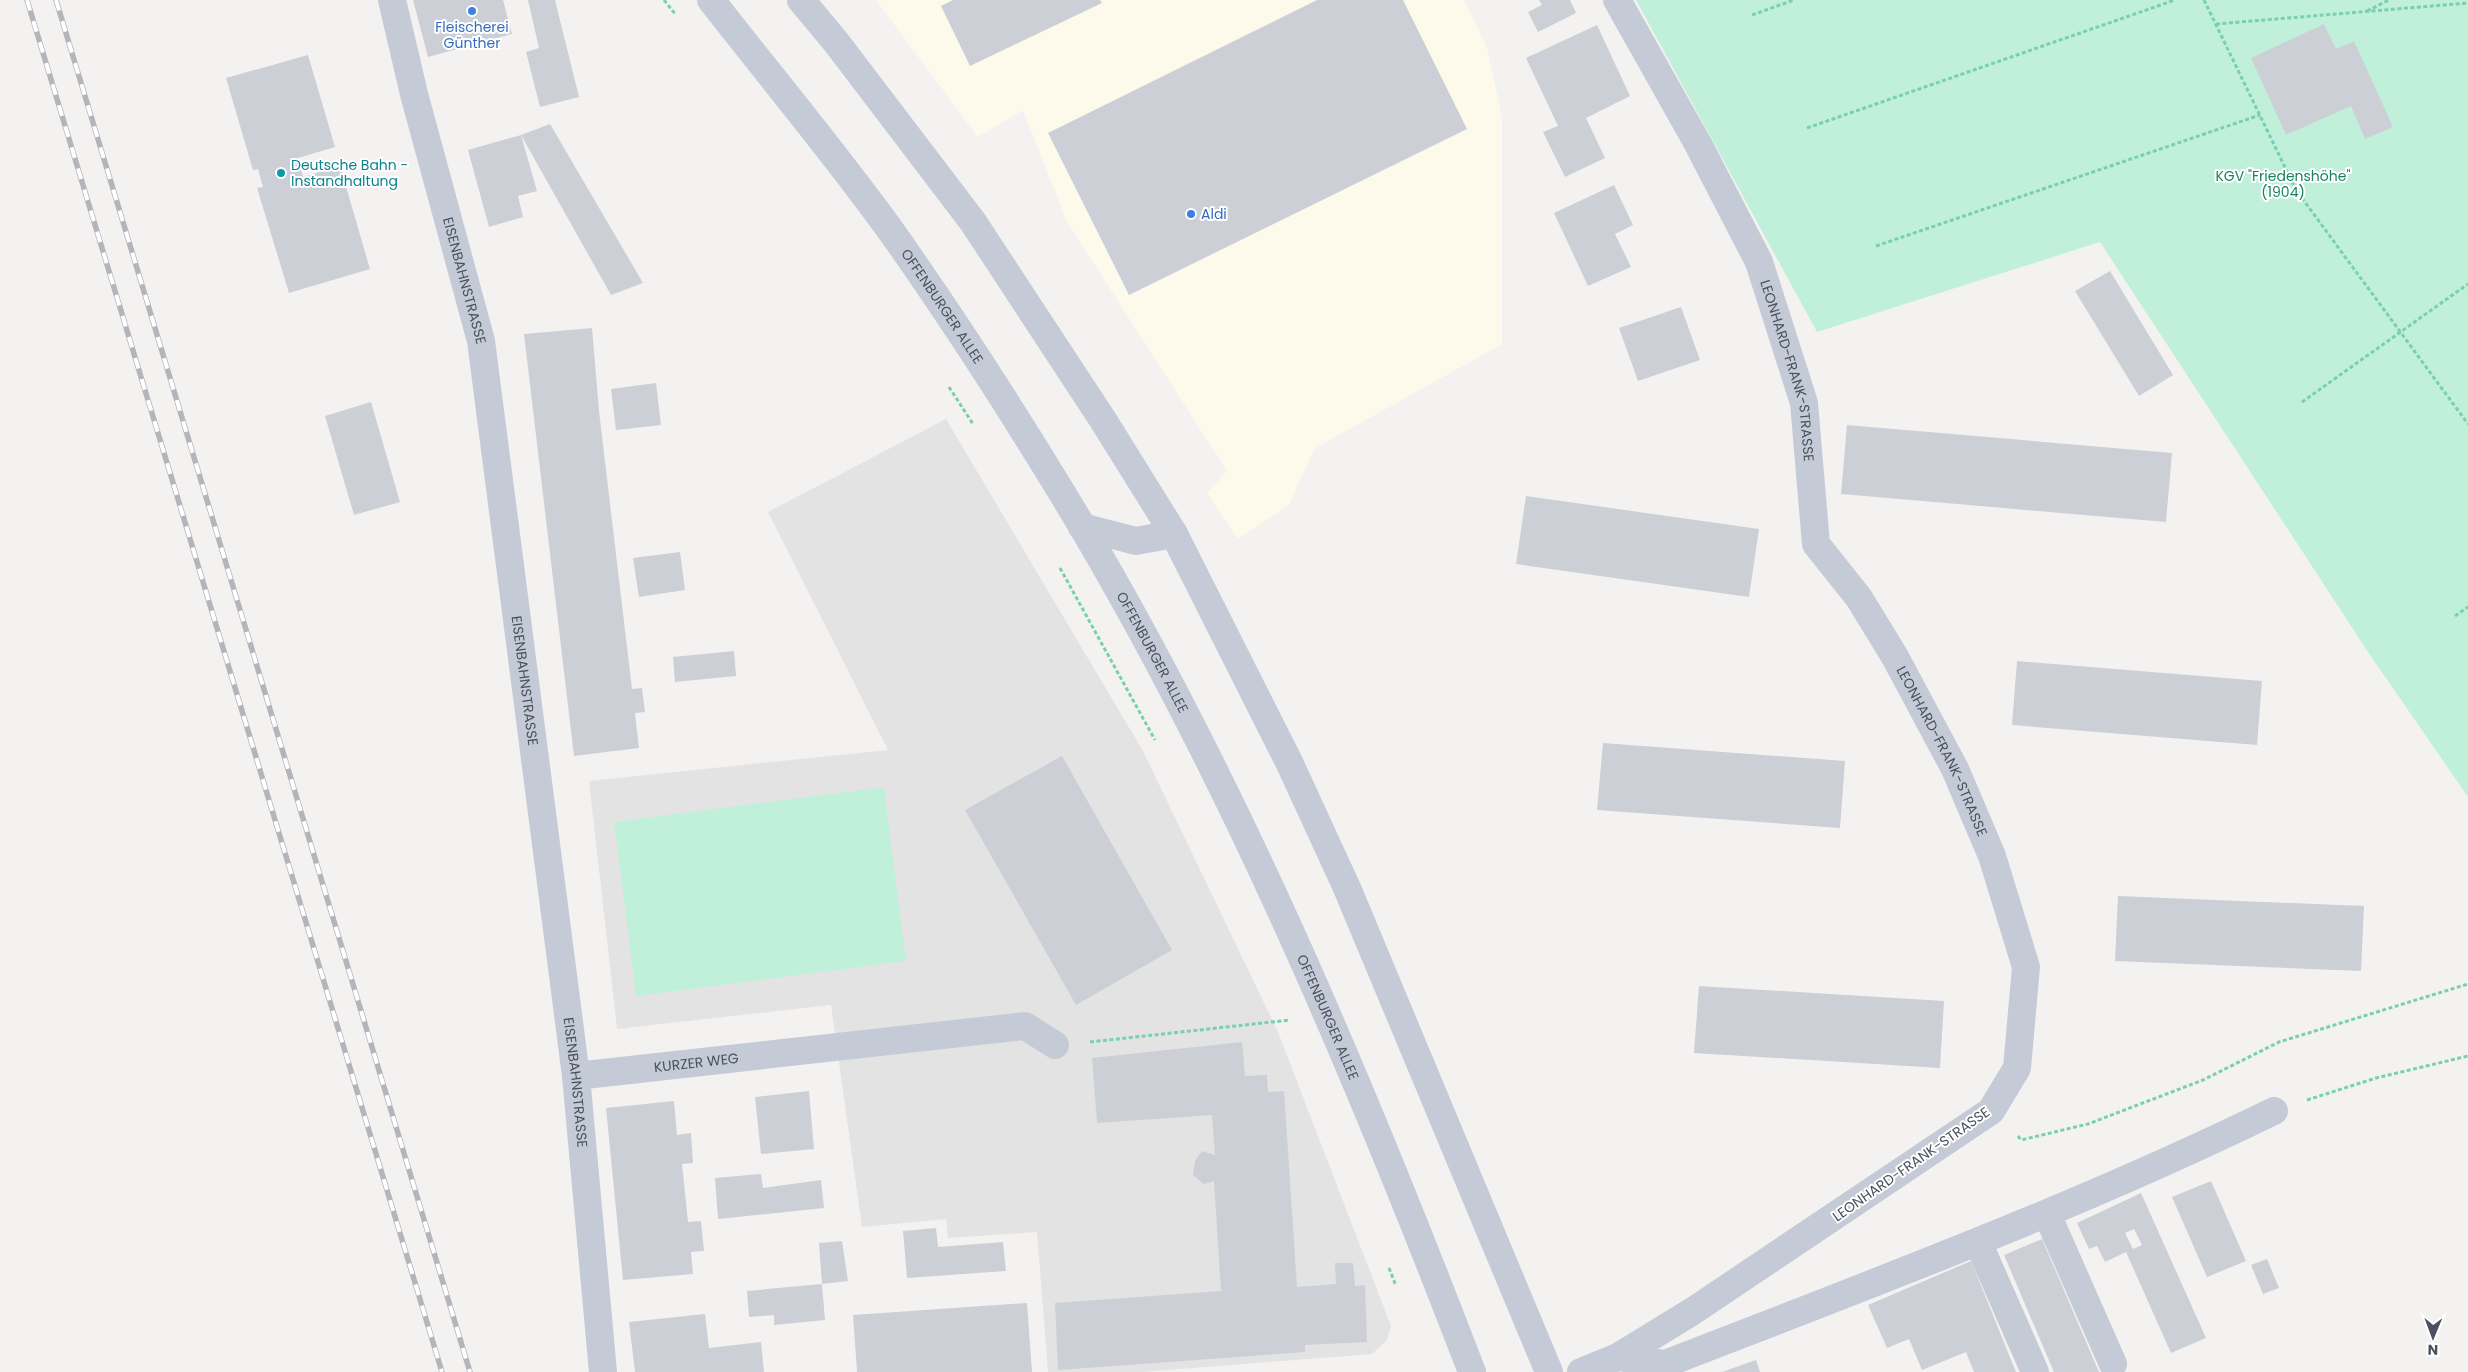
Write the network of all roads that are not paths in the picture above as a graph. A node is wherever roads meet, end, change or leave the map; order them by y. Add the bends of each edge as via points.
1 (392, 0) edge
2 (710, 0) edge
3 (801, 0) edge
4 (1617, 0) edge
5 (1082, 527) junction
6 (1174, 534) junction
7 (1055, 1045) road end
8 (576, 1076) junction
9 (2274, 1111) road end
10 (2047, 1214) junction
11 (1978, 1242) junction
12 (1618, 1356) junction
13 (2113, 1364) dead end
14 (603, 1372) edge
15 (1472, 1372) edge
16 (1549, 1372) edge
17 (1581, 1372) edge
18 (2035, 1372) edge

1 - 8 street, EISENBAHNSTRASSE via 481,341
2 - 5 street, OFFENBURGER ALLEE via 890,231 967,344
3 - 6 street via 973,222
4 - 12 street, LEONHARD-FRANK-STRASSE via 1698,144 1759,262 1804,404 1816,544 1859,598 1956,769 1992,856 2026,967 2017,1068 1991,1111 1709,1300
5 - 6 street via 1136,541
5 - 15 street, OFFENBURGER ALLEE via 1166,678 1289,931 1405,1199
6 - 16 street via 1289,762 1347,888
7 - 8 street, KURZER WEG via 1025,1026
8 - 14 street, EISENBAHNSTRASSE
9 - 10 street via 2173,1160
10 - 11 street
10 - 13 street
11 - 12 street via 1665,1364
11 - 18 street
12 - 17 street, LEONHARD-FRANK-STRASSE

